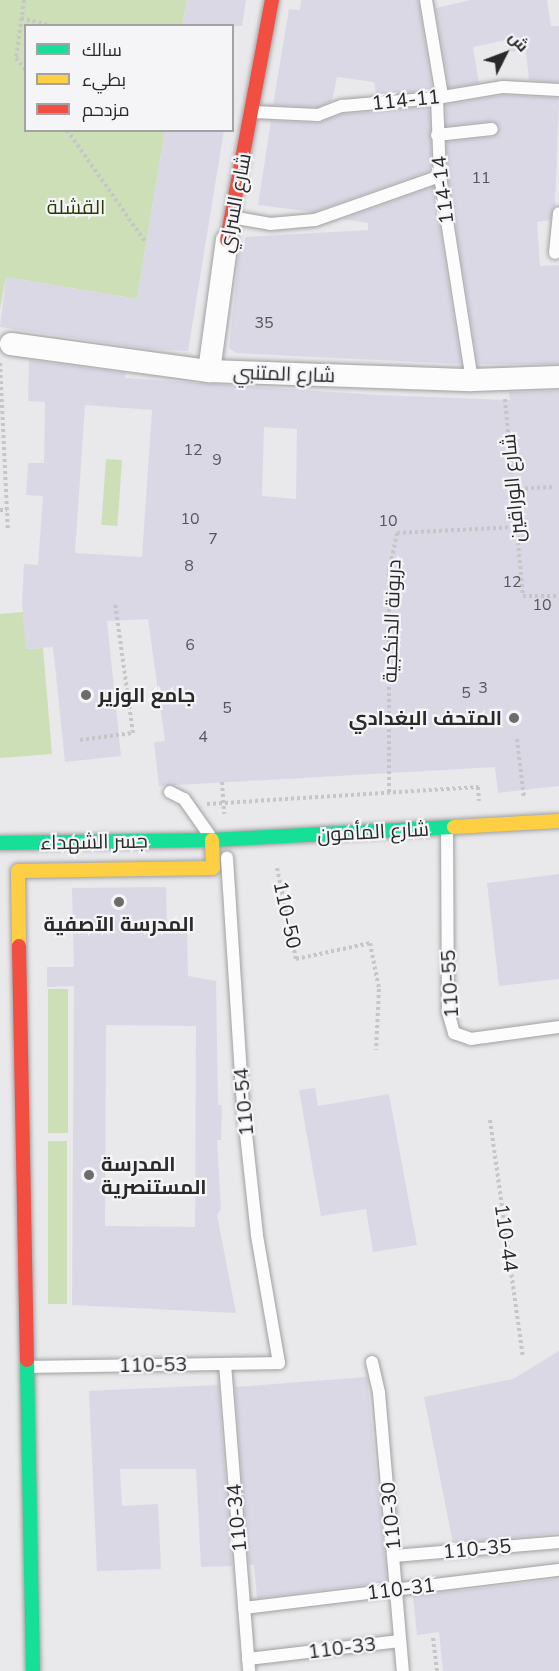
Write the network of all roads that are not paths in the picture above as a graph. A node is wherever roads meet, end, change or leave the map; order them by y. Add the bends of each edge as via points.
1 (272, 0) edge
2 (426, 0) edge
3 (559, 90) edge
4 (437, 98) junction
5 (253, 112) junction
6 (492, 129) dead end
7 (437, 135) junction
8 (440, 176) junction
9 (559, 213) edge
10 (231, 217) junction
11 (227, 240) joint
12 (555, 253) dead end
13 (6, 351) edge
14 (209, 371) junction
15 (559, 376) edge
16 (472, 380) junction
17 (170, 792) dead end
18 (559, 821) edge
19 (447, 828) junction
20 (219, 839) junction
21 (188, 840) joint
22 (0, 843) edge
23 (559, 1027) edge
24 (372, 1362) dead end
25 (279, 1363) joint
26 (225, 1364) junction
27 (27, 1367) junction
28 (559, 1542) edge
29 (394, 1556) junction
30 (559, 1570) edge
31 (397, 1590) junction
32 (244, 1608) junction
33 (400, 1641) junction
34 (248, 1665) edge
35 (33, 1671) edge
36 (403, 1671) edge

1 - 5 street, شارع السراي
2 - 4 lane, 114-14 via 441,90
3 - 4 lane, 114-11 via 503,87
4 - 5 lane, 114-11 via 342,106 318,115
4 - 7 lane, 114-14
5 - 10 street, شارع السراي
6 - 7 lane
7 - 8 lane, 114-14
8 - 10 lane via 315,220 270,224
8 - 16 lane, 114-14
9 - 12 lane
10 - 11 street, شارع السراي
11 - 14 street, شارع السراي
13 - 14 street, شارع المتنبي
14 - 16 street, شارع المتنبي
15 - 16 street, شارع المتنبي
17 - 20 lane via 184,799
18 - 19 street, شارع المأمون
19 - 20 street, شارع المأمون
19 - 23 lane, 110-55 via 448,1012 454,1033 471,1039
20 - 21 street, شارع المأمون
20 - 25 lane, 110-54 via 257,1235
20 - 27 street via 213,868 18,871
21 - 22 street, جسر الشهداء
24 - 29 lane, 110-30 via 379,1392
25 - 26 lane, 110-53
26 - 27 lane, 110-53
26 - 32 lane, 110-34
27 - 35 street
28 - 29 lane, 110-35
29 - 31 lane, 110-30
30 - 31 lane, 110-31
31 - 32 lane, 110-31
31 - 33 lane, 110-30
32 - 34 lane, 110-34
33 - 34 lane, 110-33
33 - 36 lane, 110-30

